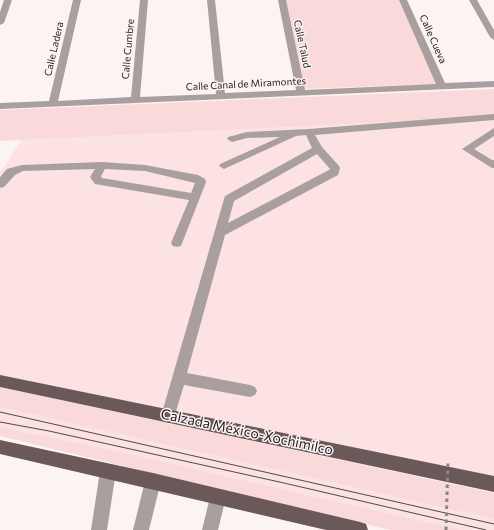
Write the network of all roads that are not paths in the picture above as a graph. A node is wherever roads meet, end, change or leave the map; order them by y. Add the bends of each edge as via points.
1 (8, 0) edge
2 (77, 0) edge
3 (144, 0) edge
4 (211, 0) edge
5 (282, 0) edge
6 (403, 0) edge
7 (473, 0) edge
8 (0, 23) edge
9 (494, 37) edge
10 (494, 84) edge
11 (442, 86) junction
12 (301, 92) junction
13 (221, 96) junction
14 (135, 100) junction
15 (53, 103) junction
16 (0, 106) edge
17 (493, 119) edge
18 (494, 131) edge
19 (309, 132) junction
20 (298, 133) junction
21 (232, 139) dead end
22 (318, 149) junction
23 (494, 163) edge
24 (102, 165) junction
25 (224, 166) dead end
26 (0, 184) edge
27 (194, 197) junction
28 (219, 233) junction
29 (177, 243) dead end
30 (179, 378) junction
31 (0, 381) edge
32 (250, 391) dead end
33 (168, 416) junction
34 (0, 447) edge
35 (108, 471) junction
36 (153, 481) junction
37 (494, 484) edge
38 (218, 497) junction
39 (99, 530) edge
40 (141, 530) edge
41 (210, 530) edge
42 (360, 530) edge

1 - 8 street
2 - 15 street, Calle Ladera
3 - 14 street, Calle Cumbre
4 - 13 street
5 - 12 street, Calle Talud
6 - 11 street, Calle Cueva
7 - 9 street
10 - 11 street, Calle Canal de Miramontes
11 - 12 street, Calle Canal de Miramontes
12 - 13 street, Calle Canal de Miramontes
13 - 14 street, Calle Canal de Miramontes
14 - 15 street, Calle Canal de Miramontes
15 - 16 street, Calle Canal de Miramontes
17 - 19 street via 430,121
18 - 23 street via 467,149 492,165
19 - 20 street
19 - 22 street
20 - 21 street via 247,134
20 - 25 street
22 - 28 street via 228,199
22 - 28 street via 335,168 334,172
24 - 26 street via 22,168 11,172
24 - 27 street via 95,177 99,181
24 - 27 street via 145,168 196,177 200,182
27 - 29 street
28 - 30 street
30 - 32 street
30 - 33 street
31 - 33 main road, Calzada México-Xochimilco
33 - 37 main road, Calzada México-Xochimilco
34 - 35 main road
35 - 36 main road
35 - 39 street
36 - 38 main road
36 - 40 street
38 - 41 street
38 - 42 main road

